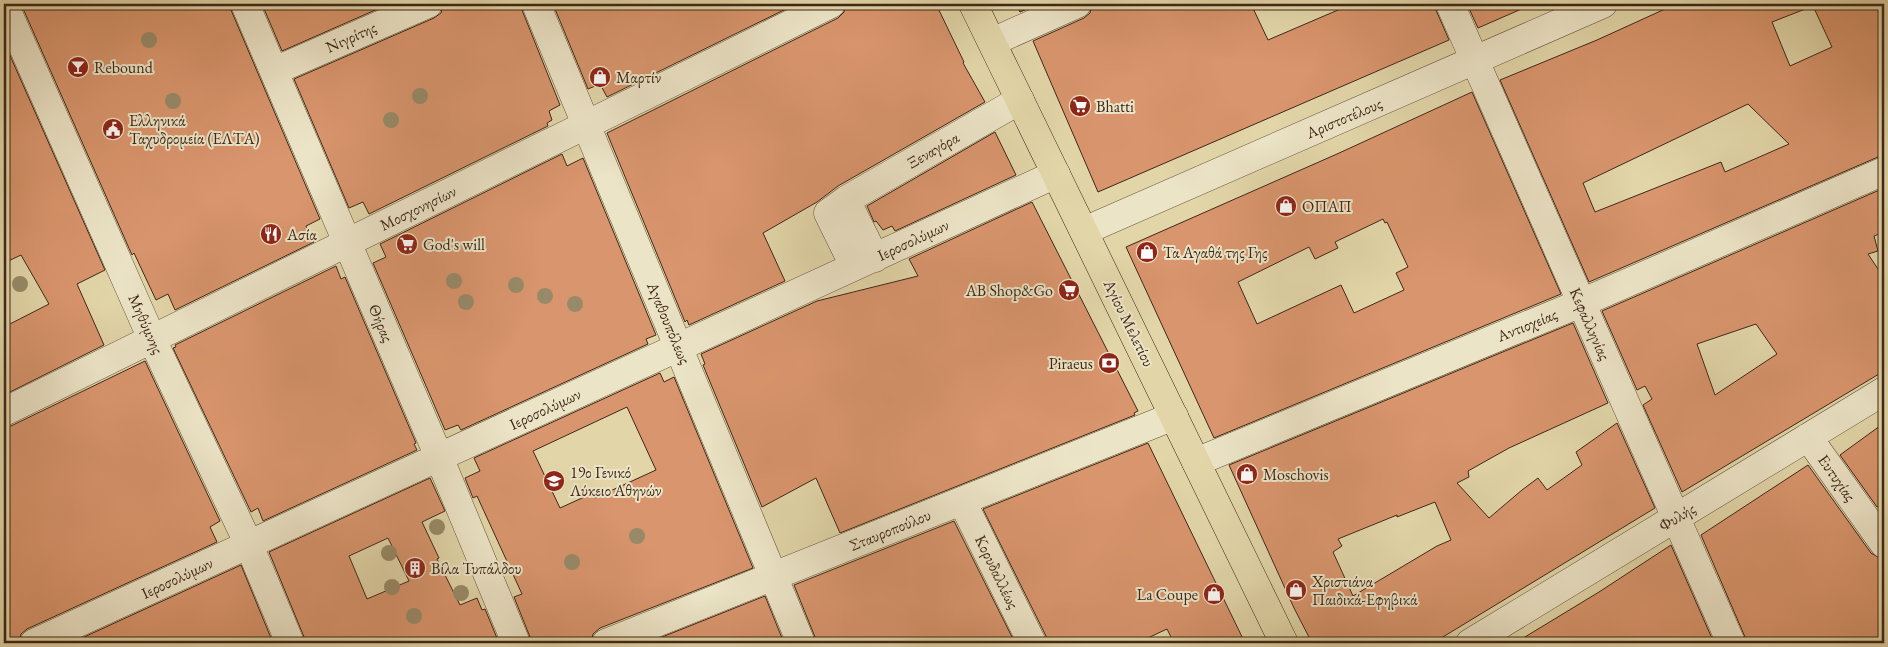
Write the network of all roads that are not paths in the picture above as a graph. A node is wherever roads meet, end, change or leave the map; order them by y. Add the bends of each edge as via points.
1 (4, 4) edge
2 (245, 4) edge
3 (428, 4) edge
4 (536, 4) edge
5 (831, 4) edge
6 (973, 4) edge
7 (1078, 4) edge
8 (1450, 4) edge
9 (1603, 4) edge
10 (992, 42) junction
11 (1474, 61) junction
12 (274, 71) junction
13 (1020, 100) junction
14 (586, 125) junction
15 (1884, 171) edge
16 (1056, 174) junction
17 (1084, 231) junction
18 (346, 244) junction
19 (865, 262) junction
20 (1581, 303) junction
21 (152, 339) junction
22 (679, 347) junction
23 (1884, 390) edge
24 (4, 412) edge
25 (1174, 416) junction
26 (1808, 437) junction
27 (439, 457) junction
28 (1196, 462) junction
29 (962, 501) junction
30 (1676, 517) junction
31 (1884, 544) edge
32 (249, 545) junction
33 (774, 576) junction
34 (34, 643) edge
35 (290, 643) edge
36 (516, 643) edge
37 (606, 643) edge
38 (801, 643) edge
39 (1032, 643) edge
40 (1284, 643) edge
41 (1470, 643) edge
42 (1731, 643) edge

1 - 21 street, Μηθύμνης
2 - 12 street, Θήρας
3 - 12 street, Νιγρίτης
4 - 14 street, Αγαθουπόλεως
5 - 14 street, Μοσχονησίων
6 - 10 main road, Αγίου Μελετίου
7 - 10 street
8 - 11 street, Κεφαλληνίας
9 - 11 street, Αριστοτέλους
10 - 13 main road, Αγίου Μελετίου
11 - 17 street, Αριστοτέλους
11 - 20 street, Κεφαλληνίας
12 - 18 street, Θήρας
13 - 16 main road, Αγίου Μελετίου
13 - 19 street, Ξεναγόρα via 837,206
14 - 18 street, Μοσχονησίων
14 - 22 street, Αγαθουπόλεως
15 - 20 street, Αντιοχείας
16 - 17 main road, Αγίου Μελετίου
16 - 19 street, Ιεροσολύμων
17 - 25 main road, Αγίου Μελετίου
18 - 21 street, Μοσχονησίων
18 - 27 street, Θήρας
19 - 22 street, Ιεροσολύμων
20 - 28 street, Αντιοχείας
20 - 30 street, Κεφαλληνίας
21 - 24 street, Μοσχονησίων
21 - 32 street, Μηθύμνης
22 - 27 street, Ιεροσολύμων
22 - 33 street, Αγαθουπόλεως
23 - 26 street, Φυλής
25 - 28 main road, Αγίου Μελετίου
25 - 29 street, Σταυροπούλου
26 - 30 street, Φυλής
26 - 31 street, Ευτυχίας
27 - 32 street, Ιεροσολύμων
27 - 36 street, Θήρας
28 - 40 main road, Αγίου Μελετίου
29 - 33 street, Σταυροπούλου
29 - 39 street, Κορυδαλλέως
30 - 41 street, Φυλής
30 - 42 street, Κεφαλληνίας
32 - 34 street, Ιεροσολύμων
32 - 35 street, Μηθύμνης
33 - 37 street, Σταυροπούλου
33 - 38 street, Αγαθουπόλεως

